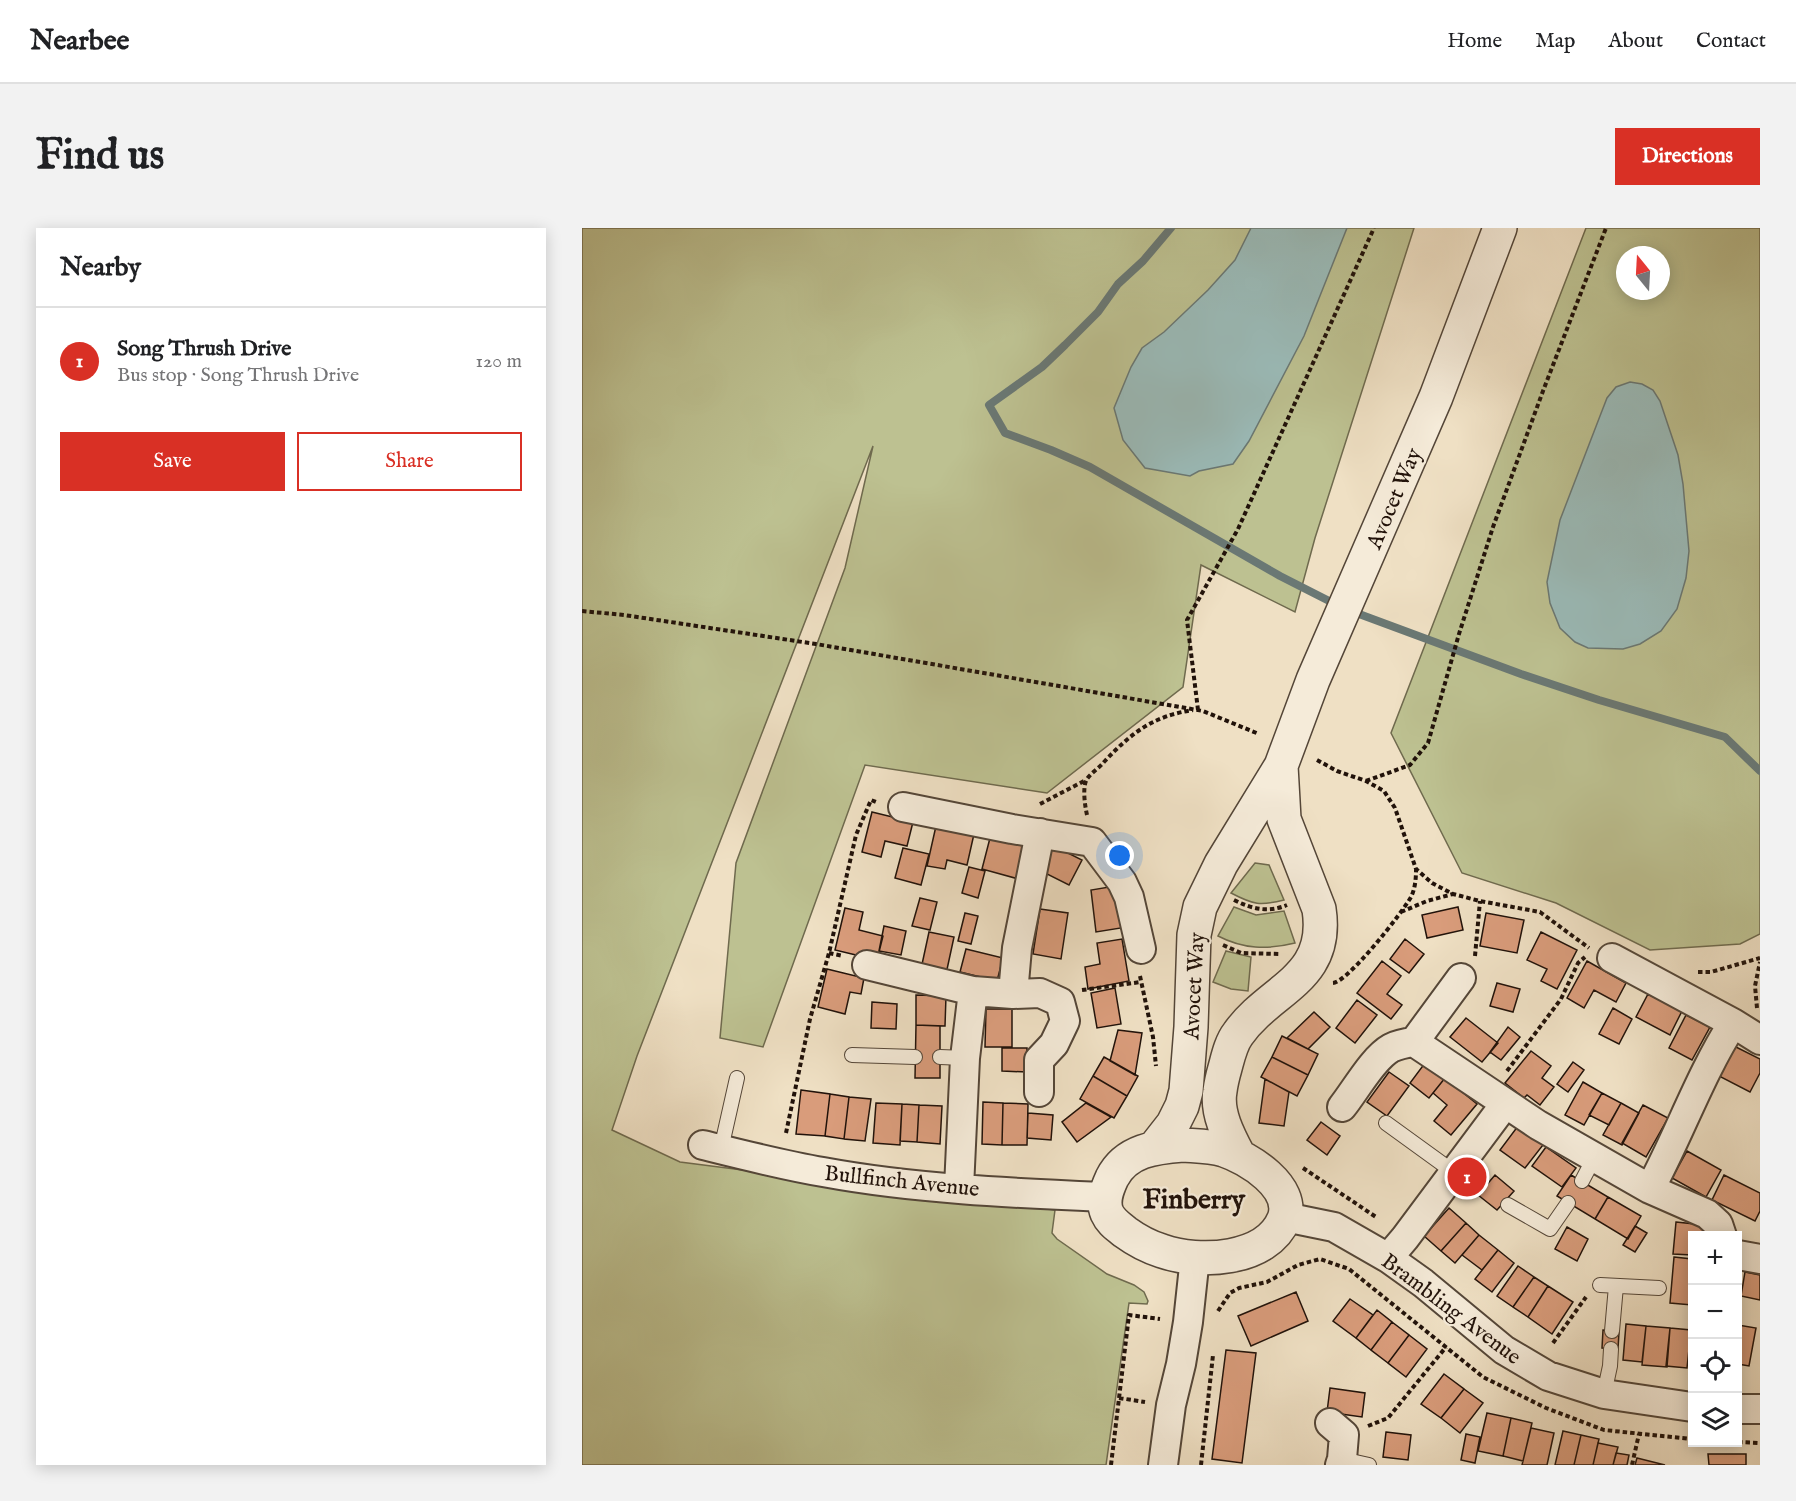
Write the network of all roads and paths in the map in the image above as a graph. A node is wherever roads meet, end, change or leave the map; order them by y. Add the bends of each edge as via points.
1 (1374, 228) edge
2 (1500, 228) edge
3 (1606, 228) edge
4 (582, 611) edge
5 (1201, 711) junction
6 (1258, 734) dead end
7 (1317, 760) dead end
8 (1281, 766) junction
9 (1086, 780) junction
10 (1366, 781) junction
11 (903, 807) joint
12 (1012, 829) junction
13 (1040, 833) junction
14 (1092, 842) junction
15 (1416, 869) junction
16 (1209, 887) junction
17 (1313, 890) junction
18 (1453, 894) junction
19 (1480, 901) junction
20 (1401, 912) junction
21 (1194, 934) junction
22 (1318, 946) junction
23 (1141, 950) joint
24 (1602, 954) junction
25 (1760, 960) edge
26 (867, 966) dead end
27 (1324, 978) dead end
28 (1461, 978) joint
29 (1653, 979) junction
30 (1141, 982) junction
31 (973, 991) junction
32 (1012, 994) junction
33 (1060, 1002) junction
34 (1750, 1025) edge
35 (1414, 1042) junction
36 (852, 1055) dead end
37 (915, 1058) dead end
38 (1156, 1070) dead end
39 (737, 1078) dead end
40 (1039, 1092) dead end
41 (1498, 1099) junction
42 (1342, 1107) dead end
43 (1386, 1124) dead end
44 (786, 1133) dead end
45 (712, 1147) joint
46 (1155, 1147) junction
47 (1239, 1156) junction
48 (1298, 1163) dead end
49 (1455, 1173) junction
50 (959, 1188) junction
51 (1650, 1189) junction
52 (1105, 1197) junction
53 (1568, 1203) dead end
54 (1508, 1205) dead end
55 (1285, 1217) junction
56 (1382, 1221) dead end
57 (1720, 1231) edge
58 (1195, 1257) junction
59 (1742, 1257) edge
60 (1388, 1258) junction
61 (1760, 1259) edge
62 (1600, 1285) joint
63 (1616, 1286) junction
64 (1659, 1288) dead end
65 (1217, 1313) dead end
66 (1149, 1318) dead end
67 (1612, 1331) dead end
68 (1553, 1343) dead end
69 (1446, 1347) junction
70 (1214, 1349) dead end
71 (1611, 1349) dead end
72 (1604, 1394) junction
73 (1688, 1406) edge
74 (1742, 1409) edge
75 (1760, 1409) edge
76 (1639, 1434) junction
77 (1688, 1439) edge
78 (1742, 1442) edge
79 (1760, 1443) edge
80 (1345, 1449) edge
81 (1111, 1465) edge
82 (1163, 1465) edge
83 (1202, 1465) edge
84 (1632, 1465) edge

1 - 5 path via 1238,529 1187,620
2 - 8 street, Avocet Way via 1436,397 1313,680
3 - 10 path via 1497,517 1428,743 1410,765
4 - 5 path via 816,644
5 - 6 path
5 - 9 path via 1180,712 1152,722 1120,744
7 - 10 path
8 - 16 street, Avocet Way
8 - 17 street, Avocet Way via 1284,819
9 - 12 path via 1018,814
9 - 14 path
10 - 15 path via 1384,791 1395,808
11 - 12 street
11 - 44 path via 871,800 856,835
12 - 13 street
13 - 14 street
13 - 32 street
14 - 23 street via 1129,897
15 - 18 path via 1432,884
15 - 20 path via 1412,896
16 - 17 path via 1258,909 1276,910
16 - 21 street, Avocet Way
17 - 22 street, Avocet Way via 1321,920
18 - 19 path
18 - 20 path
19 - 24 path via 1540,912
19 - 28 path via 1474,962
20 - 27 path via 1354,969 1340,981
21 - 22 path via 1241,953 1281,954
21 - 46 street, Avocet Way via 1186,1091 1173,1124
22 - 47 street, Avocet Way via 1304,972 1247,1023 1230,1050 1219,1093 1224,1121
23 - 30 path
24 - 29 street
24 - 41 path via 1578,963 1561,999
25 - 29 path via 1711,972 1674,971
25 - 34 path
26 - 31 street
28 - 35 street
29 - 34 street
30 - 33 path via 1069,992
30 - 38 path
31 - 32 street
31 - 50 street via 953,1058
32 - 33 street via 1040,993
33 - 40 street via 1065,1021 1054,1044 1039,1060
34 - 51 street via 1720,1044
35 - 41 street
35 - 42 street via 1389,1049
36 - 37 lane
39 - 45 lane
41 - 49 street
41 - 51 street via 1588,1169
43 - 49 lane
45 - 50 street, Bullfinch Avenue via 824,1173
46 - 47 street via 1202,1146
46 - 52 street via 1126,1161 1116,1172
47 - 55 street via 1255,1164 1279,1188 1286,1204
48 - 56 path
49 - 60 street
50 - 52 street, Bullfinch Avenue
51 - 57 street via 1707,1214
52 - 58 street via 1106,1211 1113,1223 1136,1240 1163,1252
53 - 54 lane via 1550,1229
55 - 58 street via 1262,1245 1218,1258
55 - 60 street, Brambling Avenue via 1334,1227
58 - 82 street
59 - 61 street
60 - 72 street, Brambling Avenue via 1504,1350 1548,1376
62 - 63 lane
62 - 68 path via 1588,1293
63 - 64 lane
63 - 67 lane
65 - 69 path via 1230,1293 1239,1288 1267,1282 1298,1265 1320,1260 1349,1269
66 - 81 path via 1129,1315
69 - 76 path via 1483,1377 1546,1408 1604,1430
69 - 80 path via 1388,1418
70 - 83 path
71 - 72 lane
72 - 73 street, Brambling Avenue
74 - 75 street
76 - 77 path
76 - 84 path
78 - 79 path

